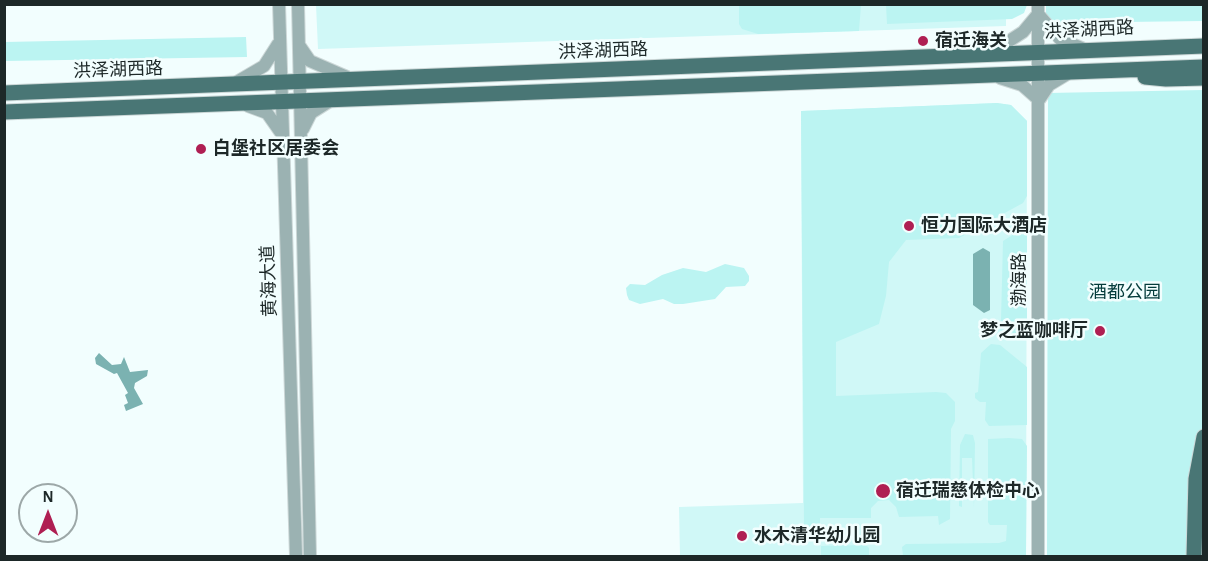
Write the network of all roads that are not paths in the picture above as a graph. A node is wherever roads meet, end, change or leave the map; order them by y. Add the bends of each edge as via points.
1 (279, 4) edge
2 (298, 4) edge
3 (1038, 9) edge
4 (280, 40) junction
5 (299, 43) junction
6 (1203, 44) edge
7 (1085, 50) junction
8 (1038, 52) junction
9 (988, 54) junction
10 (1203, 67) edge
11 (1100, 71) junction
12 (1071, 72) junction
13 (1039, 73) junction
14 (989, 75) junction
15 (1203, 78) edge
16 (361, 80) junction
17 (281, 83) junction
18 (299, 83) junction
19 (230, 85) junction
20 (209, 86) junction
21 (4, 93) edge
22 (368, 100) junction
23 (1039, 100) junction
24 (330, 101) junction
25 (300, 102) junction
26 (282, 103) junction
27 (244, 104) junction
28 (208, 105) junction
29 (4, 112) edge
30 (300, 136) junction
31 (283, 137) junction
32 (1203, 437) edge
33 (296, 556) edge
34 (310, 556) edge
35 (1038, 556) edge
36 (1194, 556) edge

1 - 4 street, 黄海大道
2 - 5 street, 黄海大道
3 - 7 street via 1060,39
3 - 8 street, 渤海路
3 - 9 street via 1023,32
4 - 17 street, 黄海大道
4 - 19 street via 264,66
5 - 16 street via 310,61 330,72
5 - 18 street, 黄海大道
6 - 7 main road, 洪泽湖西路
7 - 8 main road, 洪泽湖西路
8 - 9 main road, 洪泽湖西路
8 - 13 street, 渤海路
9 - 16 main road, 洪泽湖西路
10 - 11 main road
11 - 12 main road
11 - 15 main road via 1166,79
12 - 13 main road
12 - 23 street via 1048,85
13 - 14 main road
13 - 23 street, 渤海路
14 - 22 main road
14 - 23 street via 1022,85
16 - 18 main road, 洪泽湖西路
16 - 22 main road via 361,91
17 - 18 main road, 洪泽湖西路
17 - 19 main road, 洪泽湖西路
17 - 26 street, 黄海大道
18 - 25 street, 黄海大道
19 - 20 main road, 洪泽湖西路
20 - 21 main road, 洪泽湖西路
20 - 28 main road via 217,99
22 - 24 main road
23 - 35 street, 渤海路
24 - 25 main road
24 - 30 street via 311,113
25 - 26 main road
25 - 30 street, 黄海大道
26 - 27 main road
26 - 31 street, 黄海大道
27 - 28 main road
27 - 31 street via 267,113
28 - 29 main road
30 - 34 street, 黄海大道
31 - 33 street, 黄海大道
32 - 36 main road

